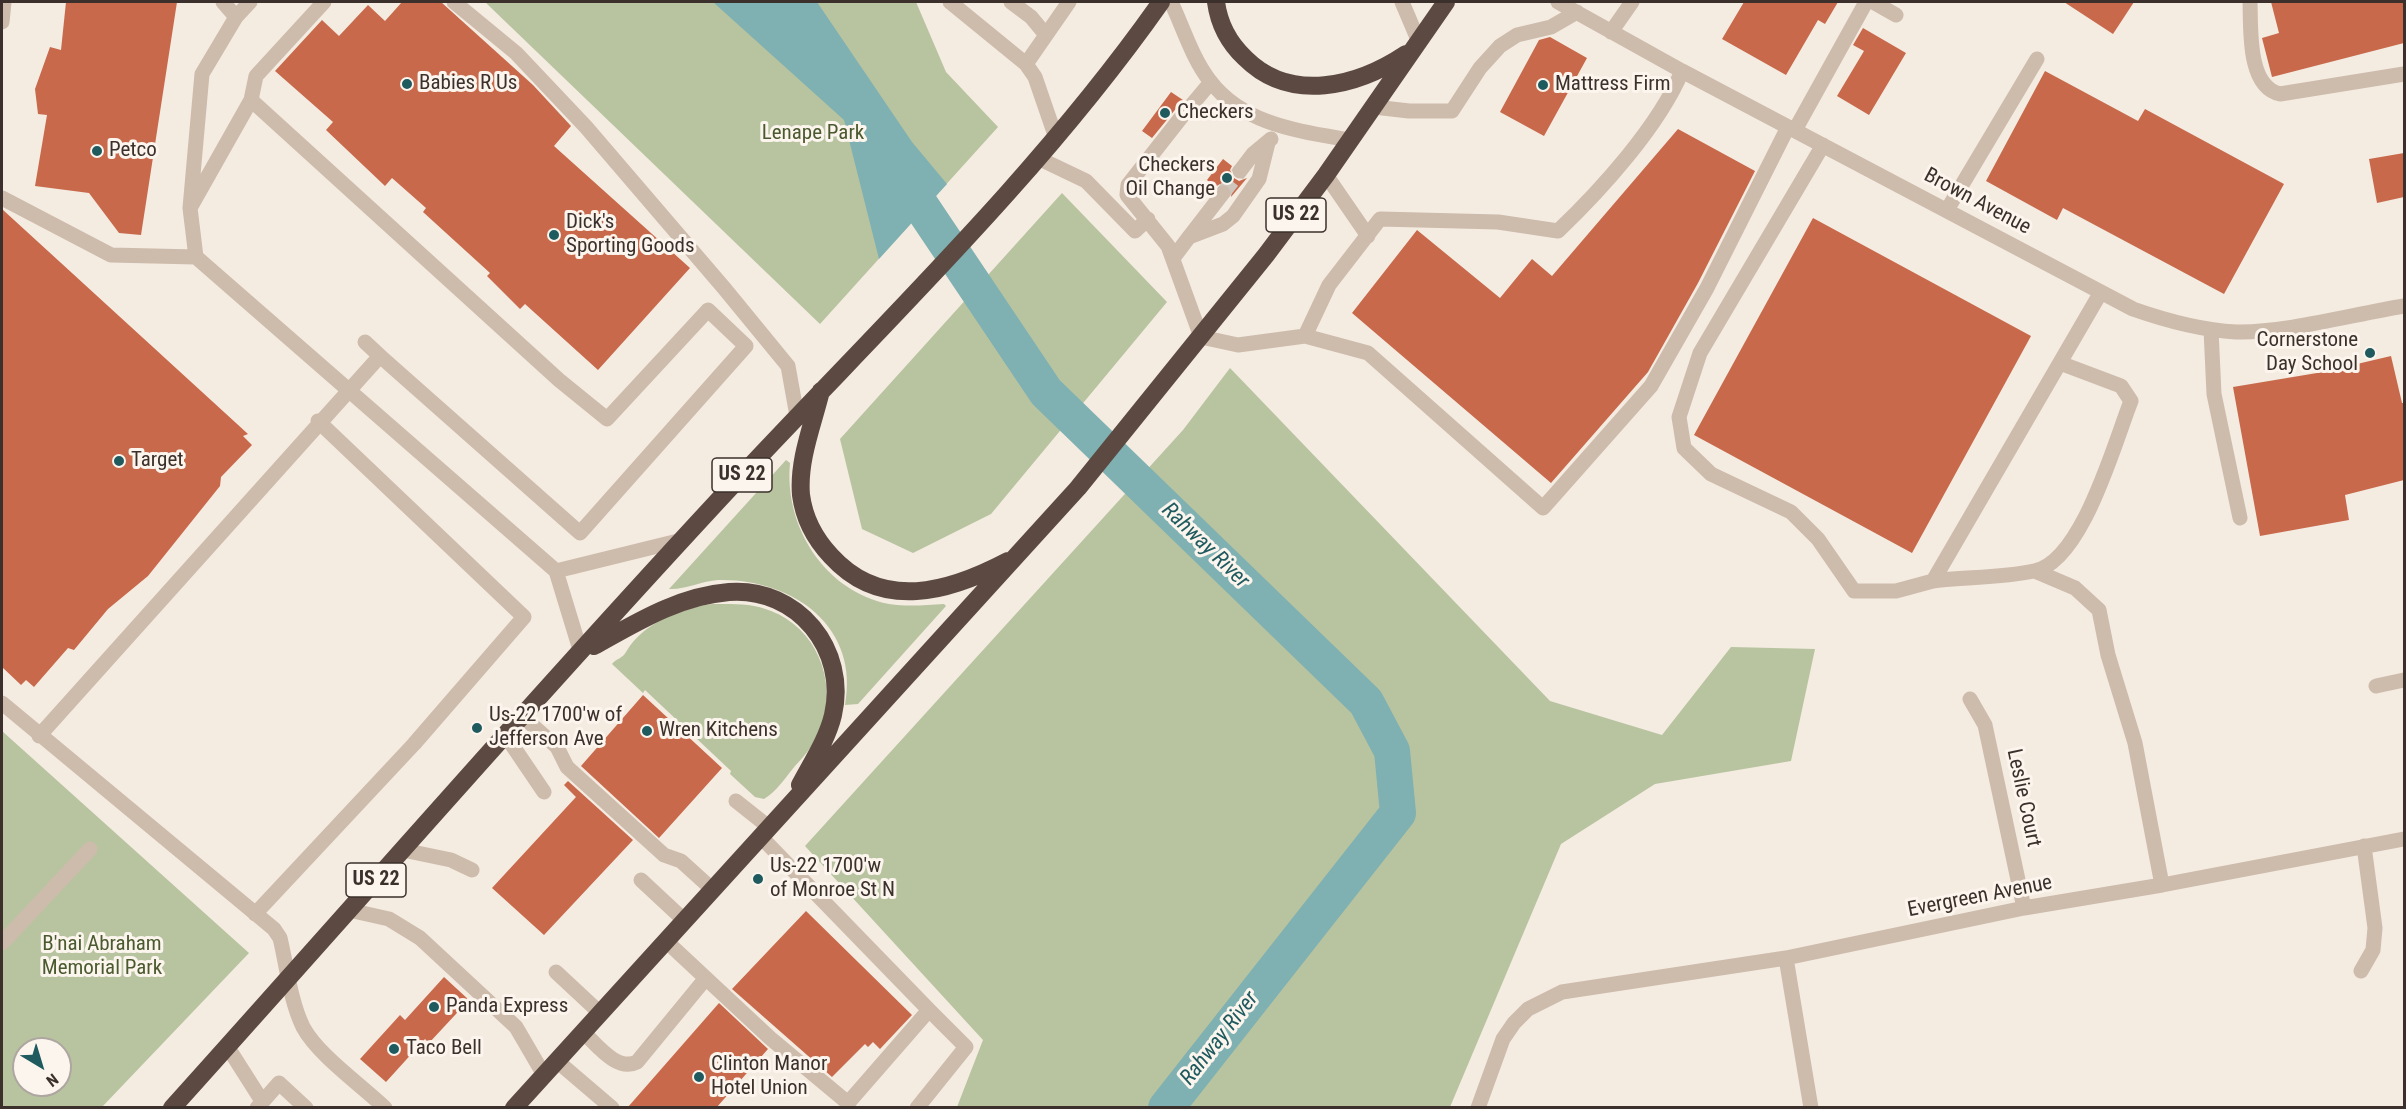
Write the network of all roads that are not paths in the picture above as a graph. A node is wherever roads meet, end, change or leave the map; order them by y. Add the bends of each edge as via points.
1 (4, 2) edge
2 (223, 2) edge
3 (250, 2) edge
4 (324, 2) edge
5 (454, 2) edge
6 (950, 2) edge
7 (1011, 2) edge
8 (1069, 2) edge
9 (1161, 2) edge
10 (1172, 2) edge
11 (1216, 2) edge
12 (1402, 2) edge
13 (1446, 2) edge
14 (1558, 2) edge
15 (1632, 2) edge
16 (1866, 2) edge
17 (1873, 2) edge
18 (2250, 2) edge
19 (1577, 12) junction
20 (1896, 15) dead end
21 (237, 17) junction
22 (2, 22) edge
23 (1611, 32) junction
24 (1046, 35) junction
25 (1416, 46) junction
26 (2037, 59) dead end
27 (1026, 64) junction
28 (1682, 71) junction
29 (2404, 74) edge
30 (1210, 82) junction
31 (251, 100) junction
32 (1374, 107) junction
33 (1280, 126) junction
34 (1792, 128) junction
35 (1056, 138) junction
36 (1350, 140) junction
37 (1268, 142) junction
38 (1823, 145) junction
39 (1038, 158) junction
40 (1240, 171) tunnel mouth
41 (1326, 175) junction
42 (1223, 193) tunnel mouth
43 (2, 198) edge
44 (190, 208) junction
45 (1947, 210) junction
46 (1148, 219) junction
47 (1368, 236) junction
48 (1189, 237) junction
49 (196, 257) junction
50 (1174, 257) junction
51 (2101, 292) junction
52 (2404, 306) edge
53 (2211, 330) junction
54 (1305, 336) junction
55 (1201, 337) junction
56 (365, 342) dead end
57 (380, 356) junction
58 (2060, 363) junction
59 (347, 389) junction
60 (822, 390) junction
61 (797, 416) junction
62 (318, 422) junction
63 (2240, 518) dead end
64 (682, 540) junction
65 (1018, 556) junction
66 (556, 571) junction
67 (2035, 571) junction
68 (1933, 581) junction
69 (581, 653) junction
70 (2404, 680) edge
71 (2376, 686) dead end
72 (1970, 699) dead end
73 (2, 703) edge
74 (523, 717) junction
75 (39, 736) junction
76 (506, 736) junction
77 (544, 792) dead end
78 (736, 801) dead end
79 (788, 808) junction
80 (765, 832) junction
81 (2404, 838) edge
82 (2364, 846) junction
83 (90, 849) dead end
84 (403, 850) junction
85 (472, 870) dead end
86 (641, 880) dead end
87 (2162, 885) junction
88 (713, 890) junction
89 (2024, 908) junction
90 (349, 910) junction
91 (255, 914) junction
92 (685, 921) junction
93 (666, 941) junction
94 (2, 943) edge
95 (1786, 958) junction
96 (2361, 971) dead end
97 (556, 972) dead end
98 (289, 977) junction
99 (706, 978) junction
100 (929, 1010) junction
101 (600, 1013) junction
102 (583, 1032) junction
103 (227, 1046) junction
104 (557, 1061) junction
105 (544, 1075) junction
106 (592, 1102) edge
107 (848, 1103) edge
108 (260, 1104) edge
109 (172, 1107) edge
110 (306, 1107) edge
111 (385, 1107) edge
112 (514, 1107) edge
113 (612, 1107) edge
114 (917, 1107) edge
115 (1478, 1107) edge
116 (1811, 1107) edge

1 - 22 street
2 - 21 street
3 - 21 street
4 - 31 street via 256,76
5 - 61 street via 516,53 586,127 724,288 788,366
6 - 27 street
7 - 24 street
8 - 24 street
9 - 35 highway, US 22
10 - 30 street
11 - 25 highway via 1224,31 1239,52 1272,77 1298,86 1326,86 1361,77 1394,63
12 - 25 street
13 - 25 highway, US 22
14 - 19 street, Brown Avenue
15 - 23 street
16 - 34 street
17 - 20 street
18 - 29 street via 2253,52 2260,78 2273,92
19 - 23 street, Brown Avenue
19 - 32 street via 1551,27 1517,36 1500,46 1480,68 1452,111
21 - 44 street via 202,74
23 - 28 street, Brown Avenue
24 - 27 street
25 - 32 highway, US 22
26 - 45 street
27 - 35 street via 1035,77
28 - 34 street, Brown Avenue
28 - 47 street via 1672,94 1598,193 1558,231 1498,222 1380,219
30 - 33 street via 1254,118
30 - 46 street via 1126,190 1129,201
31 - 44 street
31 - 57 street via 551,373 607,418 708,310 746,346 580,533
32 - 36 highway, US 22
33 - 36 street
33 - 37 street
34 - 38 street, Brown Avenue
34 - 54 street via 1652,386 1543,508 1368,352
35 - 39 highway, US 22
36 - 41 highway, US 22
37 - 40 street
37 - 48 street via 1259,179 1233,216
38 - 45 street, Brown Avenue
38 - 68 street via 1700,353 1679,417 1684,448 1711,474 1791,512 1818,539 1854,591 1896,591
39 - 46 street via 1086,181 1135,231
39 - 60 highway, US 22
41 - 47 street
41 - 55 highway, US 22
42 - 48 street
43 - 49 street via 111,255
44 - 49 street
45 - 51 street, Brown Avenue
46 - 50 street
47 - 54 street via 1329,285
48 - 50 street
49 - 59 street
50 - 55 street
51 - 53 street, Brown Avenue via 2159,318
51 - 58 street
52 - 53 street, Brown Avenue via 2265,331
53 - 63 street via 2214,394
54 - 55 street via 1238,345
55 - 65 highway, US 22
56 - 57 street
57 - 59 street
58 - 67 street via 2121,386 2131,401 2082,527 2060,559
58 - 68 street
59 - 62 street
59 - 66 street
60 - 61 highway, US 22
60 - 65 highway via 802,466 801,494 813,531 835,561 876,588 915,592 964,581
61 - 64 highway, US 22
62 - 75 street
62 - 91 street via 524,617 414,744
64 - 66 street
64 - 69 highway, US 22
65 - 79 highway, US 22
66 - 69 street
67 - 68 street
67 - 87 street via 2075,588 2100,610 2108,655 2134,743
69 - 74 highway, US 22
69 - 79 highway via 668,607 715,594 746,592 793,609 823,640 833,663 837,688 834,714 824,741
70 - 71 street
72 - 89 street, Leslie Court via 1985,725
73 - 75 street
74 - 76 highway, US 22
74 - 88 street via 557,747 567,767 664,855 681,861
75 - 91 street
76 - 77 street
76 - 84 highway, US 22
78 - 80 street
79 - 80 highway, US 22
80 - 88 highway, US 22
80 - 100 street
81 - 82 street, Evergreen Avenue
82 - 87 street, Evergreen Avenue
82 - 96 street via 2375,928 2373,950
83 - 94 street
84 - 85 street via 451,860
84 - 90 highway, US 22
86 - 92 street
87 - 89 street, Evergreen Avenue
88 - 92 highway, US 22
89 - 95 street, Evergreen Avenue
90 - 98 highway, US 22
90 - 105 street via 389,920 420,938 516,1027
91 - 98 street via 280,938
92 - 93 highway, US 22
93 - 99 street
93 - 101 highway, US 22
95 - 115 street, Evergreen Avenue via 1562,992 1527,1009 1514,1023 1503,1039
95 - 116 street
97 - 101 street
98 - 103 highway, US 22
98 - 111 street via 295,1007 305,1029 320,1048
99 - 102 street via 637,1062 628,1066 620,1065
99 - 107 street
100 - 107 street
100 - 114 street via 966,1047
101 - 102 highway, US 22
102 - 104 highway, US 22
103 - 108 street
103 - 109 highway, US 22
104 - 105 highway, US 22
104 - 106 street
105 - 112 highway, US 22
106 - 113 street
108 - 110 street via 279,1083

